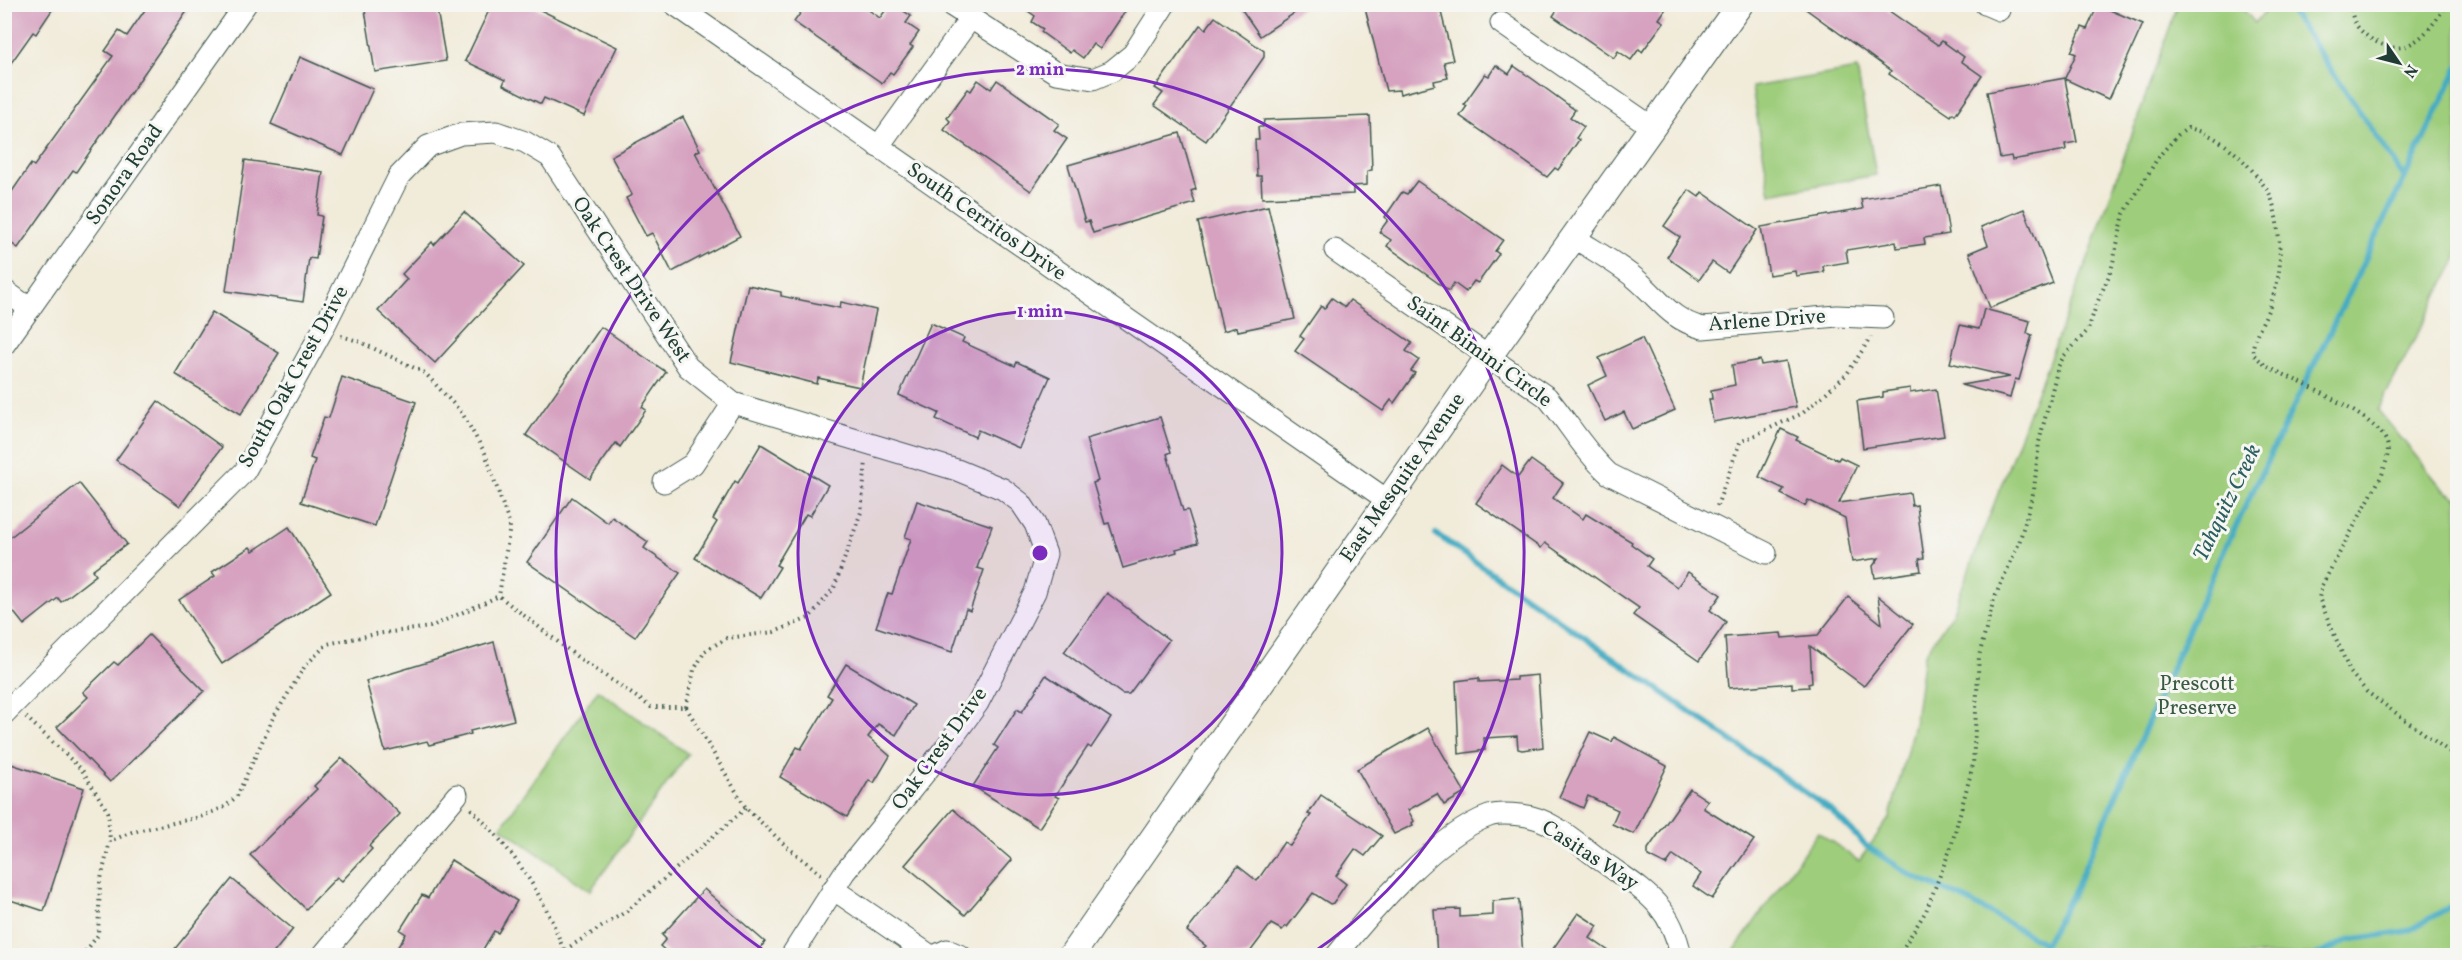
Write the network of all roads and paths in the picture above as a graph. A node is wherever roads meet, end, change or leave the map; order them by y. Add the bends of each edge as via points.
1 (246, 4) edge
2 (674, 4) edge
3 (949, 4) edge
4 (1165, 4) edge
5 (1740, 4) edge
6 (2350, 4) edge
7 (2447, 4) edge
8 (970, 20) junction
9 (1501, 23) dead end
10 (1652, 127) junction
11 (461, 134) joint
12 (878, 147) junction
13 (1573, 237) junction
14 (1335, 250) dead end
15 (4, 290) edge
16 (30, 309) junction
17 (1883, 318) joint
18 (321, 331) junction
19 (4, 345) edge
20 (1489, 356) junction
21 (733, 403) junction
22 (867, 442) junction
23 (664, 482) dead end
24 (1388, 500) junction
25 (1035, 524) joint
26 (1708, 524) junction
27 (1766, 553) dead end
28 (499, 596) junction
29 (686, 707) junction
30 (9, 710) edge
31 (2457, 758) edge
32 (457, 795) joint
33 (746, 808) junction
34 (110, 841) junction
35 (834, 888) junction
36 (563, 949) junction
37 (82, 956) edge
38 (322, 956) edge
39 (555, 956) edge
40 (791, 956) edge
41 (932, 956) edge
42 (961, 956) edge
43 (1071, 956) edge
44 (1336, 956) edge
45 (1681, 956) edge
46 (1898, 956) edge

1 - 16 street, Sonora Road
2 - 12 street, South Cerritos Drive
3 - 8 street
4 - 8 street via 1133,54 1112,71 1093,79 1056,73
5 - 10 street, East Mesquite Avenue
6 - 7 path via 2355,22 2368,37 2385,46 2406,47 2427,33
8 - 12 street
9 - 10 street
10 - 13 street, East Mesquite Avenue
11 - 18 street, South Oak Crest Drive via 428,146 399,176
11 - 21 street, Oak Crest Drive West via 496,132 525,142 550,157 688,367
12 - 24 street, South Cerritos Drive
13 - 17 street, Arlene Drive via 1634,277 1686,324 1703,328 1837,316
13 - 20 street, East Mesquite Avenue
14 - 20 street, Saint Bimini Circle
15 - 16 street
16 - 19 street, Sonora Road
17 - 26 path via 1847,374 1803,413 1740,442
18 - 28 path via 358,341 425,373 462,413 485,453 510,526
18 - 30 street, South Oak Crest Drive via 244,471
20 - 24 street, East Mesquite Avenue
20 - 26 street, Saint Bimini Circle via 1547,397 1589,455 1608,474
21 - 22 street, Oak Crest Drive West
21 - 23 street via 693,464
22 - 25 street, Oak Crest Drive West via 1003,489 1021,503
22 - 29 path via 861,512 834,588 809,618 774,632 727,638 705,651 694,670
24 - 43 street, East Mesquite Avenue
25 - 35 street, Oak Crest Drive via 1046,554 1035,592 978,703
26 - 27 street, Saint Bimini Circle
28 - 29 path via 576,656 651,707
28 - 34 path via 430,627 327,644 305,666 273,718 237,796 225,807
29 - 33 path
30 - 34 path via 82,770 108,812
31 - 46 path via 2367,692 2350,672 2319,598 2322,585 2382,475 2387,444 2366,418 2266,366 2253,354 2280,270 2277,218 2270,195 2226,144 2202,130 2188,128 2158,156 2124,214 2111,271 2088,330 2058,367 2039,442 2034,490 2019,543 1994,599 1979,656 1973,765 1951,847 1926,911
32 - 36 path via 515,856 551,916
32 - 38 street
33 - 35 path
33 - 36 path via 627,911
34 - 37 path via 100,883 98,934
35 - 40 street, Oak Crest Drive
35 - 41 street
36 - 39 path
41 - 42 street via 947,950
44 - 45 street, Casitas Way via 1380,903 1452,836 1491,815 1522,815 1552,825 1652,897 1670,918

